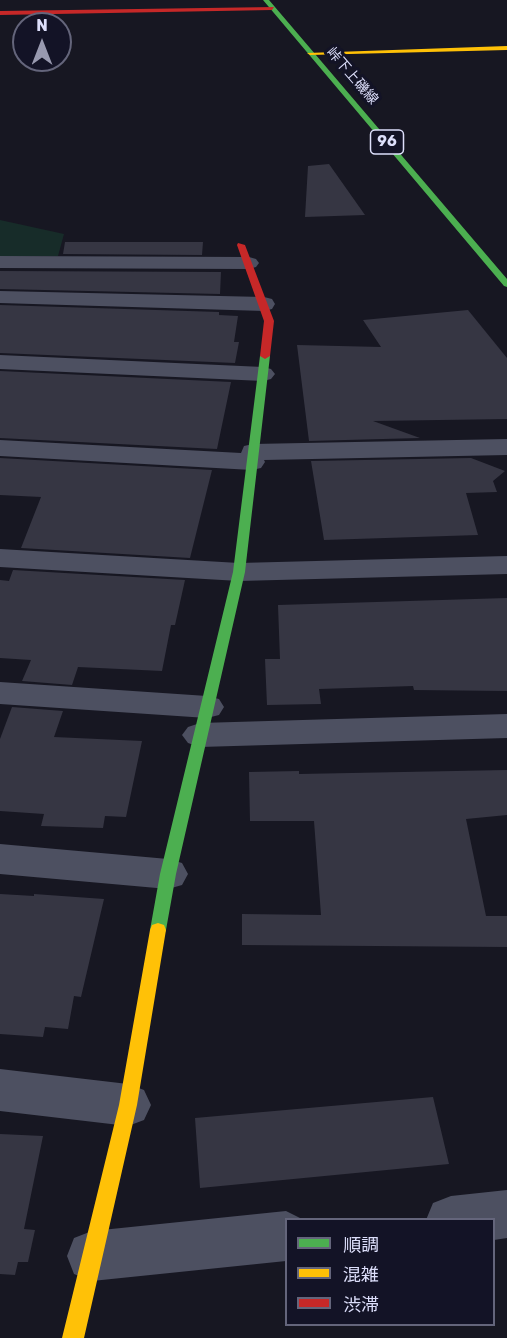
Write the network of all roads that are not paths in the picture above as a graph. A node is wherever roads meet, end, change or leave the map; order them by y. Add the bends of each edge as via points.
1 (269, 4) edge
2 (0, 13) edge
3 (507, 48) edge
4 (310, 53) junction
5 (245, 254) joint
6 (0, 262) edge
7 (507, 284) edge
8 (0, 297) edge
9 (264, 304) junction
10 (0, 362) edge
11 (263, 374) junction
12 (507, 447) edge
13 (0, 448) edge
14 (252, 457) junction
15 (0, 558) edge
16 (507, 565) edge
17 (239, 572) junction
18 (0, 693) edge
19 (203, 721) junction
20 (507, 726) edge
21 (0, 859) edge
22 (168, 874) junction
23 (0, 1090) edge
24 (128, 1105) junction
25 (507, 1214) edge
26 (470, 1218) edge
27 (285, 1236) edge
28 (92, 1256) junction
29 (73, 1338) edge

1 - 2 street
1 - 4 street, 峠下上磯線 / 96
3 - 4 street
4 - 7 street, 峠下上磯線 / 96
5 - 6 street
5 - 9 street
8 - 9 street
9 - 11 street via 269,321
10 - 11 street
11 - 14 street
12 - 14 street
13 - 14 street
14 - 17 street
15 - 17 street
16 - 17 street
17 - 19 street
18 - 19 street
19 - 20 street
19 - 22 street
21 - 22 street
22 - 24 street
23 - 24 street
24 - 28 street
25 - 26 street
27 - 28 street
28 - 29 street

